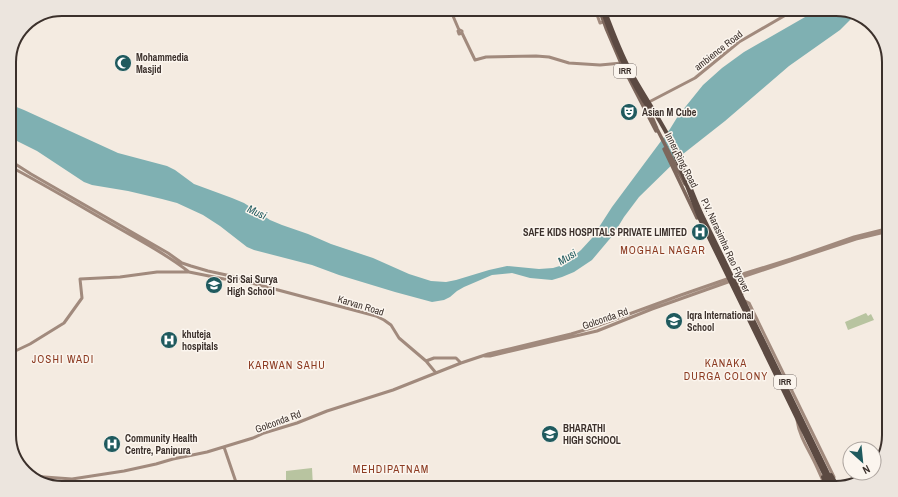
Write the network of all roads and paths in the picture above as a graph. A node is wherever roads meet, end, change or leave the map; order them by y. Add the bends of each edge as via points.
1 (453, 16) edge
2 (599, 16) edge
3 (602, 16) edge
4 (605, 16) edge
5 (606, 16) edge
6 (784, 16) edge
7 (602, 22) junction
8 (627, 60) junction
9 (620, 63) junction
10 (649, 102) junction
11 (656, 130) junction
12 (16, 164) edge
13 (16, 170) edge
14 (683, 185) junction
15 (882, 231) edge
16 (882, 232) edge
17 (722, 255) junction
18 (717, 258) junction
19 (191, 266) junction
20 (189, 272) junction
21 (733, 277) junction
22 (240, 279) junction
23 (728, 280) junction
24 (742, 294) junction
25 (745, 301) junction
26 (16, 351) edge
27 (426, 361) junction
28 (461, 363) junction
29 (436, 373) junction
30 (786, 384) junction
31 (780, 387) junction
32 (807, 435) junction
33 (224, 447) junction
34 (46, 477) edge
35 (67, 479) joint
36 (72, 479) joint
37 (236, 481) edge
38 (826, 481) edge
39 (826, 481) edge
40 (833, 481) edge
41 (833, 481) edge
42 (834, 481) edge

1 - 9 street via 458,32 462,33 475,60 486,57 536,56 569,63
2 - 7 street
3 - 7 main road, Inner Ring Road / IRR
4 - 32 highway, P.V. Narasimha Rao Flyover, bridge via 619,55 672,148 699,217
5 - 8 main road, Inner Ring Road / IRR
6 - 10 street, ambience Road via 739,42 695,78
7 - 9 main road, Inner Ring Road / IRR
8 - 9 street
8 - 10 main road, Inner Ring Road / IRR
9 - 11 main road, Inner Ring Road / IRR
10 - 11 main road, Inner Ring Road / IRR
11 - 14 main road, Inner Ring Road / IRR
12 - 19 street, Karvan Road
13 - 20 street via 157,250
14 - 17 main road, Inner Ring Road / IRR via 703,215
14 - 18 main road, Inner Ring Road / IRR
15 - 21 street via 854,237
16 - 24 street via 739,278 737,281
17 - 18 main road
17 - 21 main road, Inner Ring Road / IRR
18 - 23 main road, Inner Ring Road / IRR
19 - 20 street
19 - 22 street, Karvan Road
20 - 22 street, Karvan Road via 229,280
20 - 26 street, Karvan Road via 157,272 80,279 82,298 64,323
21 - 24 main road, Inner Ring Road / IRR
22 - 27 street, Karvan Road via 376,316 391,325 399,338
23 - 28 street, Golconda Rd via 596,331
23 - 31 main road, IRR
24 - 25 main road, Inner Ring Road / IRR
25 - 30 main road, Inner Ring Road / IRR
25 - 42 street via 749,303
27 - 28 street via 434,358 456,358
27 - 29 street, Karvan Road
28 - 29 street, Golconda Rd
29 - 33 street, Golconda Rd
30 - 31 main road
30 - 41 main road, Inner Ring Road / IRR
31 - 39 main road, IRR
32 - 38 highway, P.V. Narasimha Rao Flyover, bridge
32 - 40 highway, P.V. Narasimha Rao Flyover, bridge
33 - 36 street, Golconda Rd via 156,464
33 - 37 street
34 - 35 street, Golconda Rd
35 - 36 street, Golconda Rd

